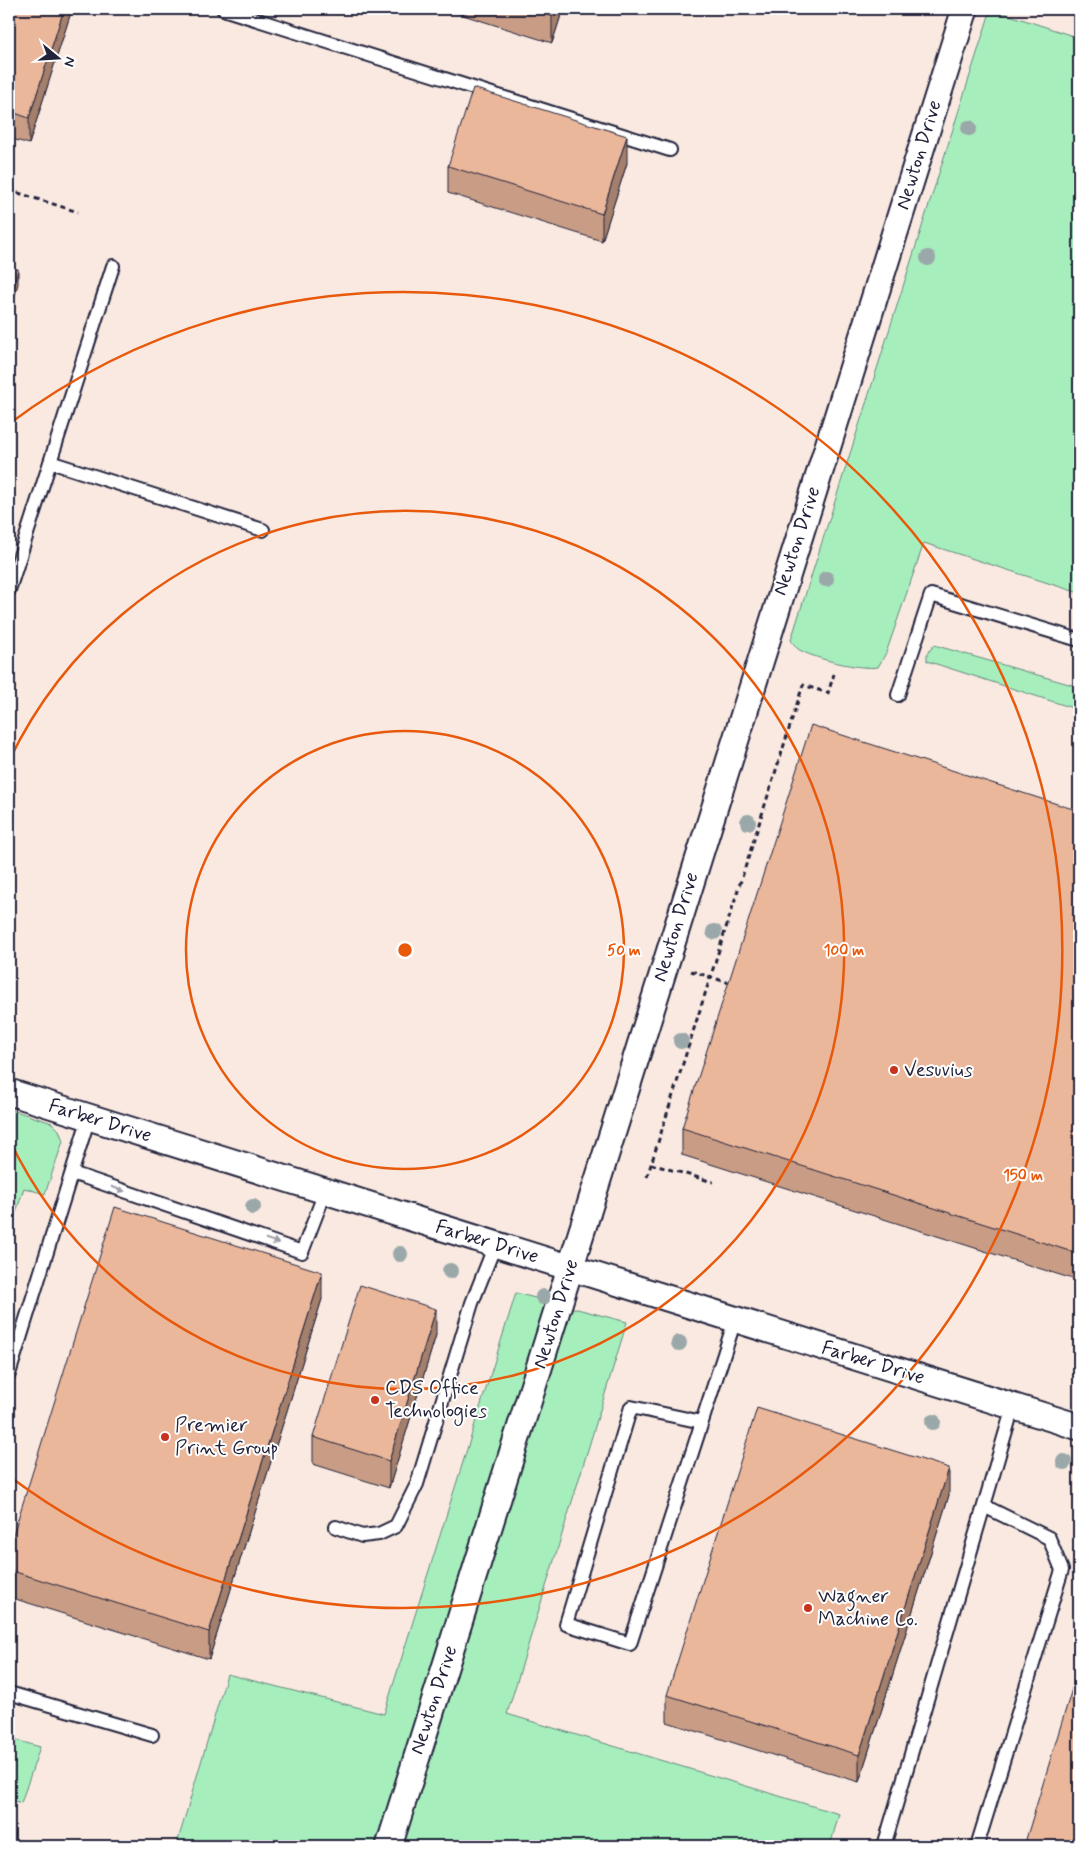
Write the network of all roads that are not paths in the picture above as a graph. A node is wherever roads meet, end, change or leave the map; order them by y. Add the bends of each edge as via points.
1 (223, 9) edge
2 (965, 9) edge
3 (670, 150) dead end
4 (113, 266) dead end
5 (50, 462) junction
6 (263, 530) dead end
7 (12, 572) edge
8 (9, 590) edge
9 (1079, 640) edge
10 (898, 695) dead end
11 (9, 1092) edge
12 (89, 1117) junction
13 (72, 1173) junction
14 (325, 1192) junction
15 (495, 1245) junction
16 (570, 1268) junction
17 (735, 1320) junction
18 (9, 1374) edge
19 (1013, 1407) junction
20 (702, 1422) junction
21 (1079, 1428) edge
22 (984, 1506) junction
23 (336, 1527) dead end
24 (9, 1693) edge
25 (152, 1735) dead end
26 (389, 1846) edge
27 (884, 1846) edge
28 (977, 1846) edge

1 - 3 lane
2 - 16 street, Newton Drive
4 - 5 lane
5 - 6 lane
5 - 7 lane
7 - 8 lane
9 - 10 lane via 931,595
11 - 12 street, Farber Drive
12 - 13 lane
12 - 14 street, Farber Drive
13 -> 14 lane via 302,1252
13 - 18 lane
14 - 15 street, Farber Drive
15 - 16 street, Farber Drive
15 - 23 lane via 472,1304 417,1484 396,1526 379,1534 362,1536
16 - 17 street, Farber Drive
16 - 26 street, Newton Drive
17 - 19 street, Farber Drive
17 - 20 lane
19 - 21 street, Farber Drive
19 - 22 lane
20 - 20 lane via 630,1644 566,1624 631,1407
22 - 27 lane
22 - 28 lane via 1049,1538 1062,1570
24 - 25 lane

